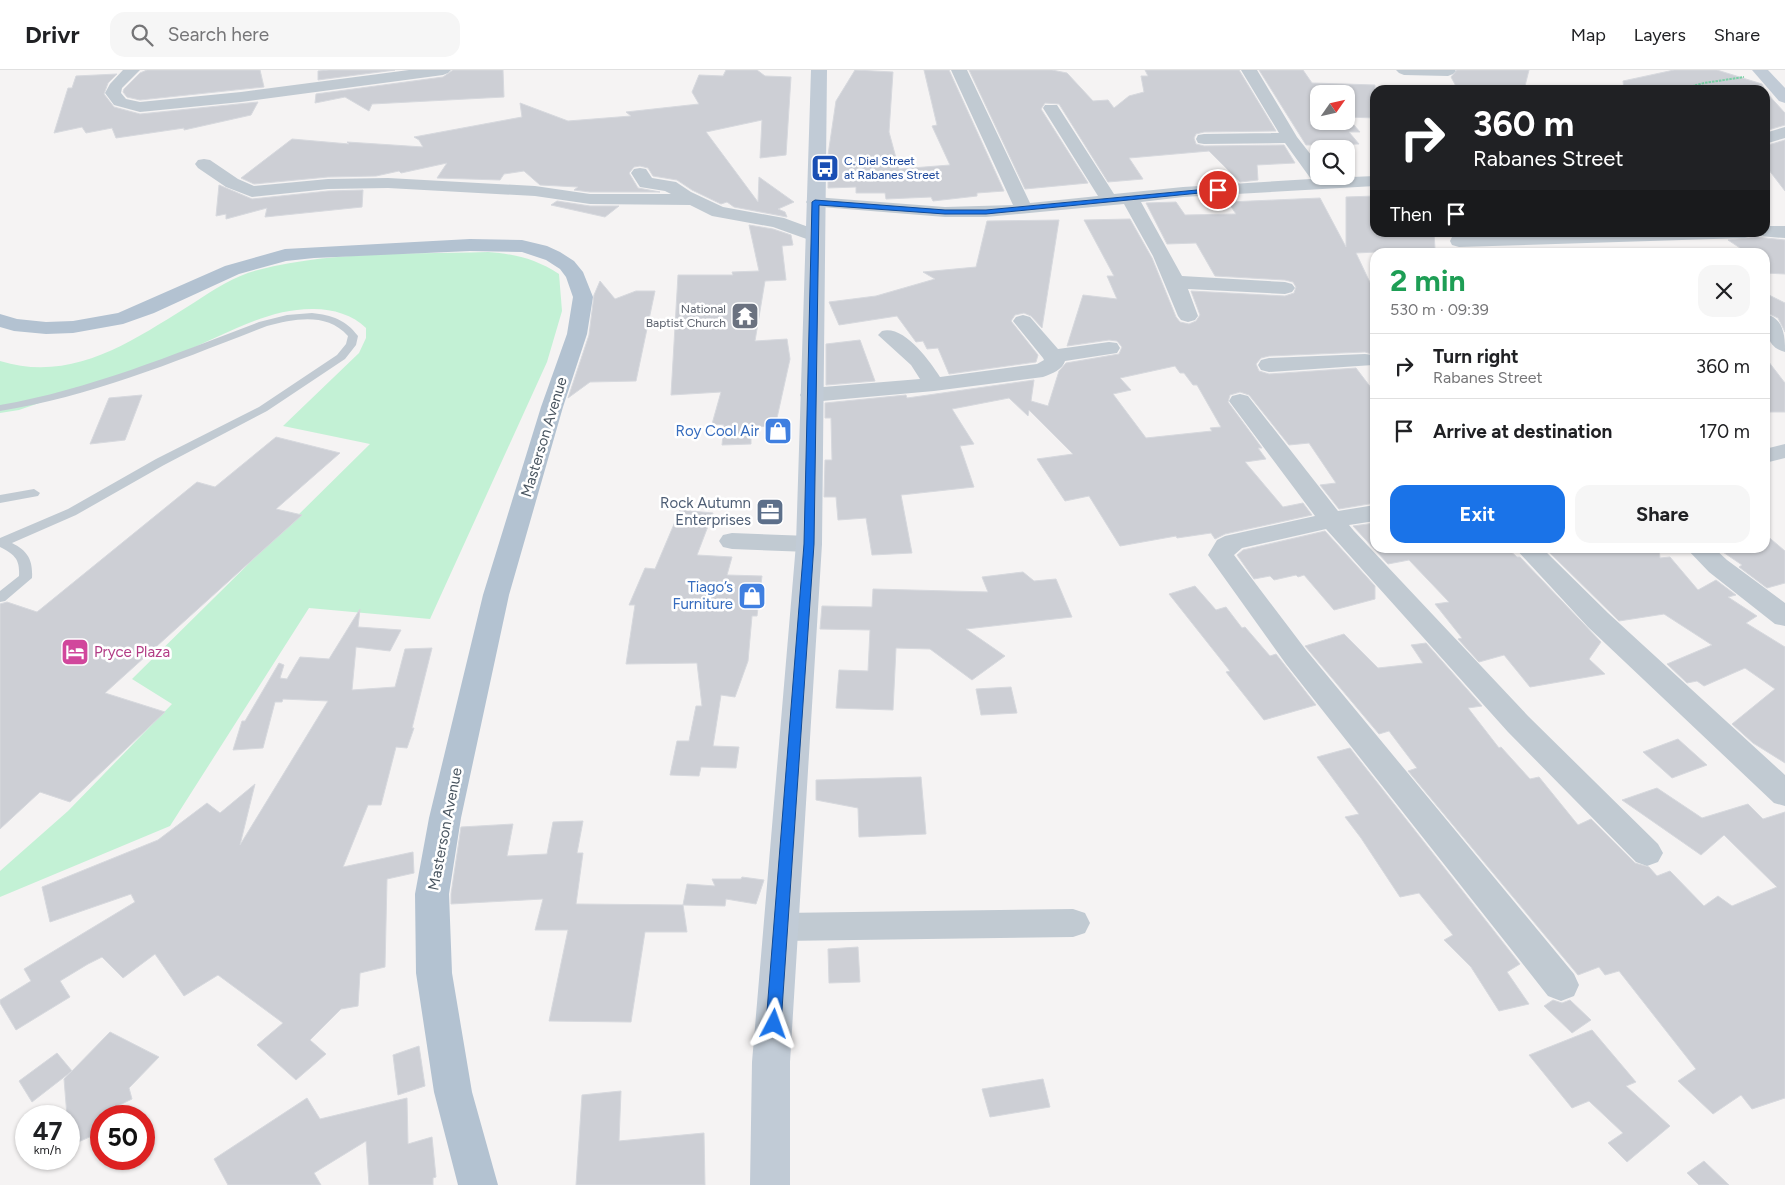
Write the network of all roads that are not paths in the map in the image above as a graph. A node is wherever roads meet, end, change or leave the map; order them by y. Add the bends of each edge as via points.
1 (132, 70) edge
2 (443, 70) edge
3 (820, 70) edge
4 (960, 70) edge
5 (1249, 70) edge
6 (1448, 70) edge
7 (1762, 72) edge
8 (1406, 75) edge
9 (1785, 98) edge
10 (1051, 108) dead end
11 (1785, 132) edge
12 (1770, 137) edge
13 (1290, 138) junction
14 (1204, 139) dead end
15 (204, 164) dead end
16 (1310, 165) edge
17 (640, 173) dead end
18 (1370, 181) edge
19 (1355, 182) edge
20 (1310, 184) edge
21 (1129, 198) junction
22 (693, 200) junction
23 (1109, 200) junction
24 (815, 202) junction
25 (1024, 209) junction
26 (1770, 232) edge
27 (1785, 232) edge
28 (815, 236) junction
29 (1602, 237) edge
30 (1459, 242) edge
31 (1176, 282) junction
32 (1285, 288) dead end
33 (1188, 316) dead end
34 (0, 320) edge
35 (1023, 321) dead end
36 (1770, 326) edge
37 (889, 335) dead end
38 (1785, 346) edge
39 (1109, 348) dead end
40 (1053, 356) junction
41 (1370, 364) edge
42 (1269, 365) dead end
43 (934, 384) junction
44 (811, 395) junction
45 (1240, 401) dead end
46 (0, 408) edge
47 (1785, 451) edge
48 (1770, 455) edge
49 (34, 493) dead end
50 (0, 499) edge
51 (1370, 514) edge
52 (1331, 520) junction
53 (732, 541) dead end
54 (2, 542) edge
55 (809, 544) junction
56 (1533, 553) edge
57 (1704, 553) edge
58 (0, 598) edge
59 (1785, 617) edge
60 (1785, 794) edge
61 (1647, 852) dead end
62 (1073, 923) dead end
63 (781, 927) junction
64 (1561, 985) dead end
65 (478, 1185) edge
66 (770, 1185) edge

1 - 2 street via 113,93 120,102 147,106
3 - 24 main road
4 - 25 street
5 - 13 street
6 - 8 street
7 - 9 main road
10 - 23 street
11 - 12 street
13 - 14 street
13 - 16 street
15 - 22 street via 252,192 328,184 388,183 535,191 590,199
17 - 22 street via 646,183 670,186
18 - 19 street
20 - 21 street
21 - 23 street
21 - 31 street
22 - 28 street via 718,212 777,222
23 - 25 street
24 - 25 street via 945,212
24 - 28 main road
26 - 27 street
28 - 44 main road
29 - 30 street
31 - 32 street
31 - 33 street
34 - 65 main road, Masterson Avenue via 14,325 46,328 123,318 232,270 285,255 314,252 522,246 553,256 576,276 583,297 577,334 496,595 445,818 432,894 434,973 454,1092
35 - 40 street
36 - 38 street
37 - 43 street via 919,361
39 - 40 street
40 - 43 street via 1055,362 1043,370
41 - 42 street
43 - 44 street
44 - 55 main road
45 - 52 street
46 - 54 lane via 37,403 94,388 281,319 324,317 340,322 353,336 351,345 341,357 263,409 72,512
47 - 48 street
49 - 50 lane
51 - 52 street
52 - 61 street via 1518,724
52 - 64 street via 1234,542 1226,546 1221,555 1296,657
53 - 55 street
54 - 58 lane via 17,551 26,564 25,578
55 - 63 main road
56 - 60 street via 1598,620
57 - 59 street
62 - 63 street
63 - 66 main road via 771,1062

